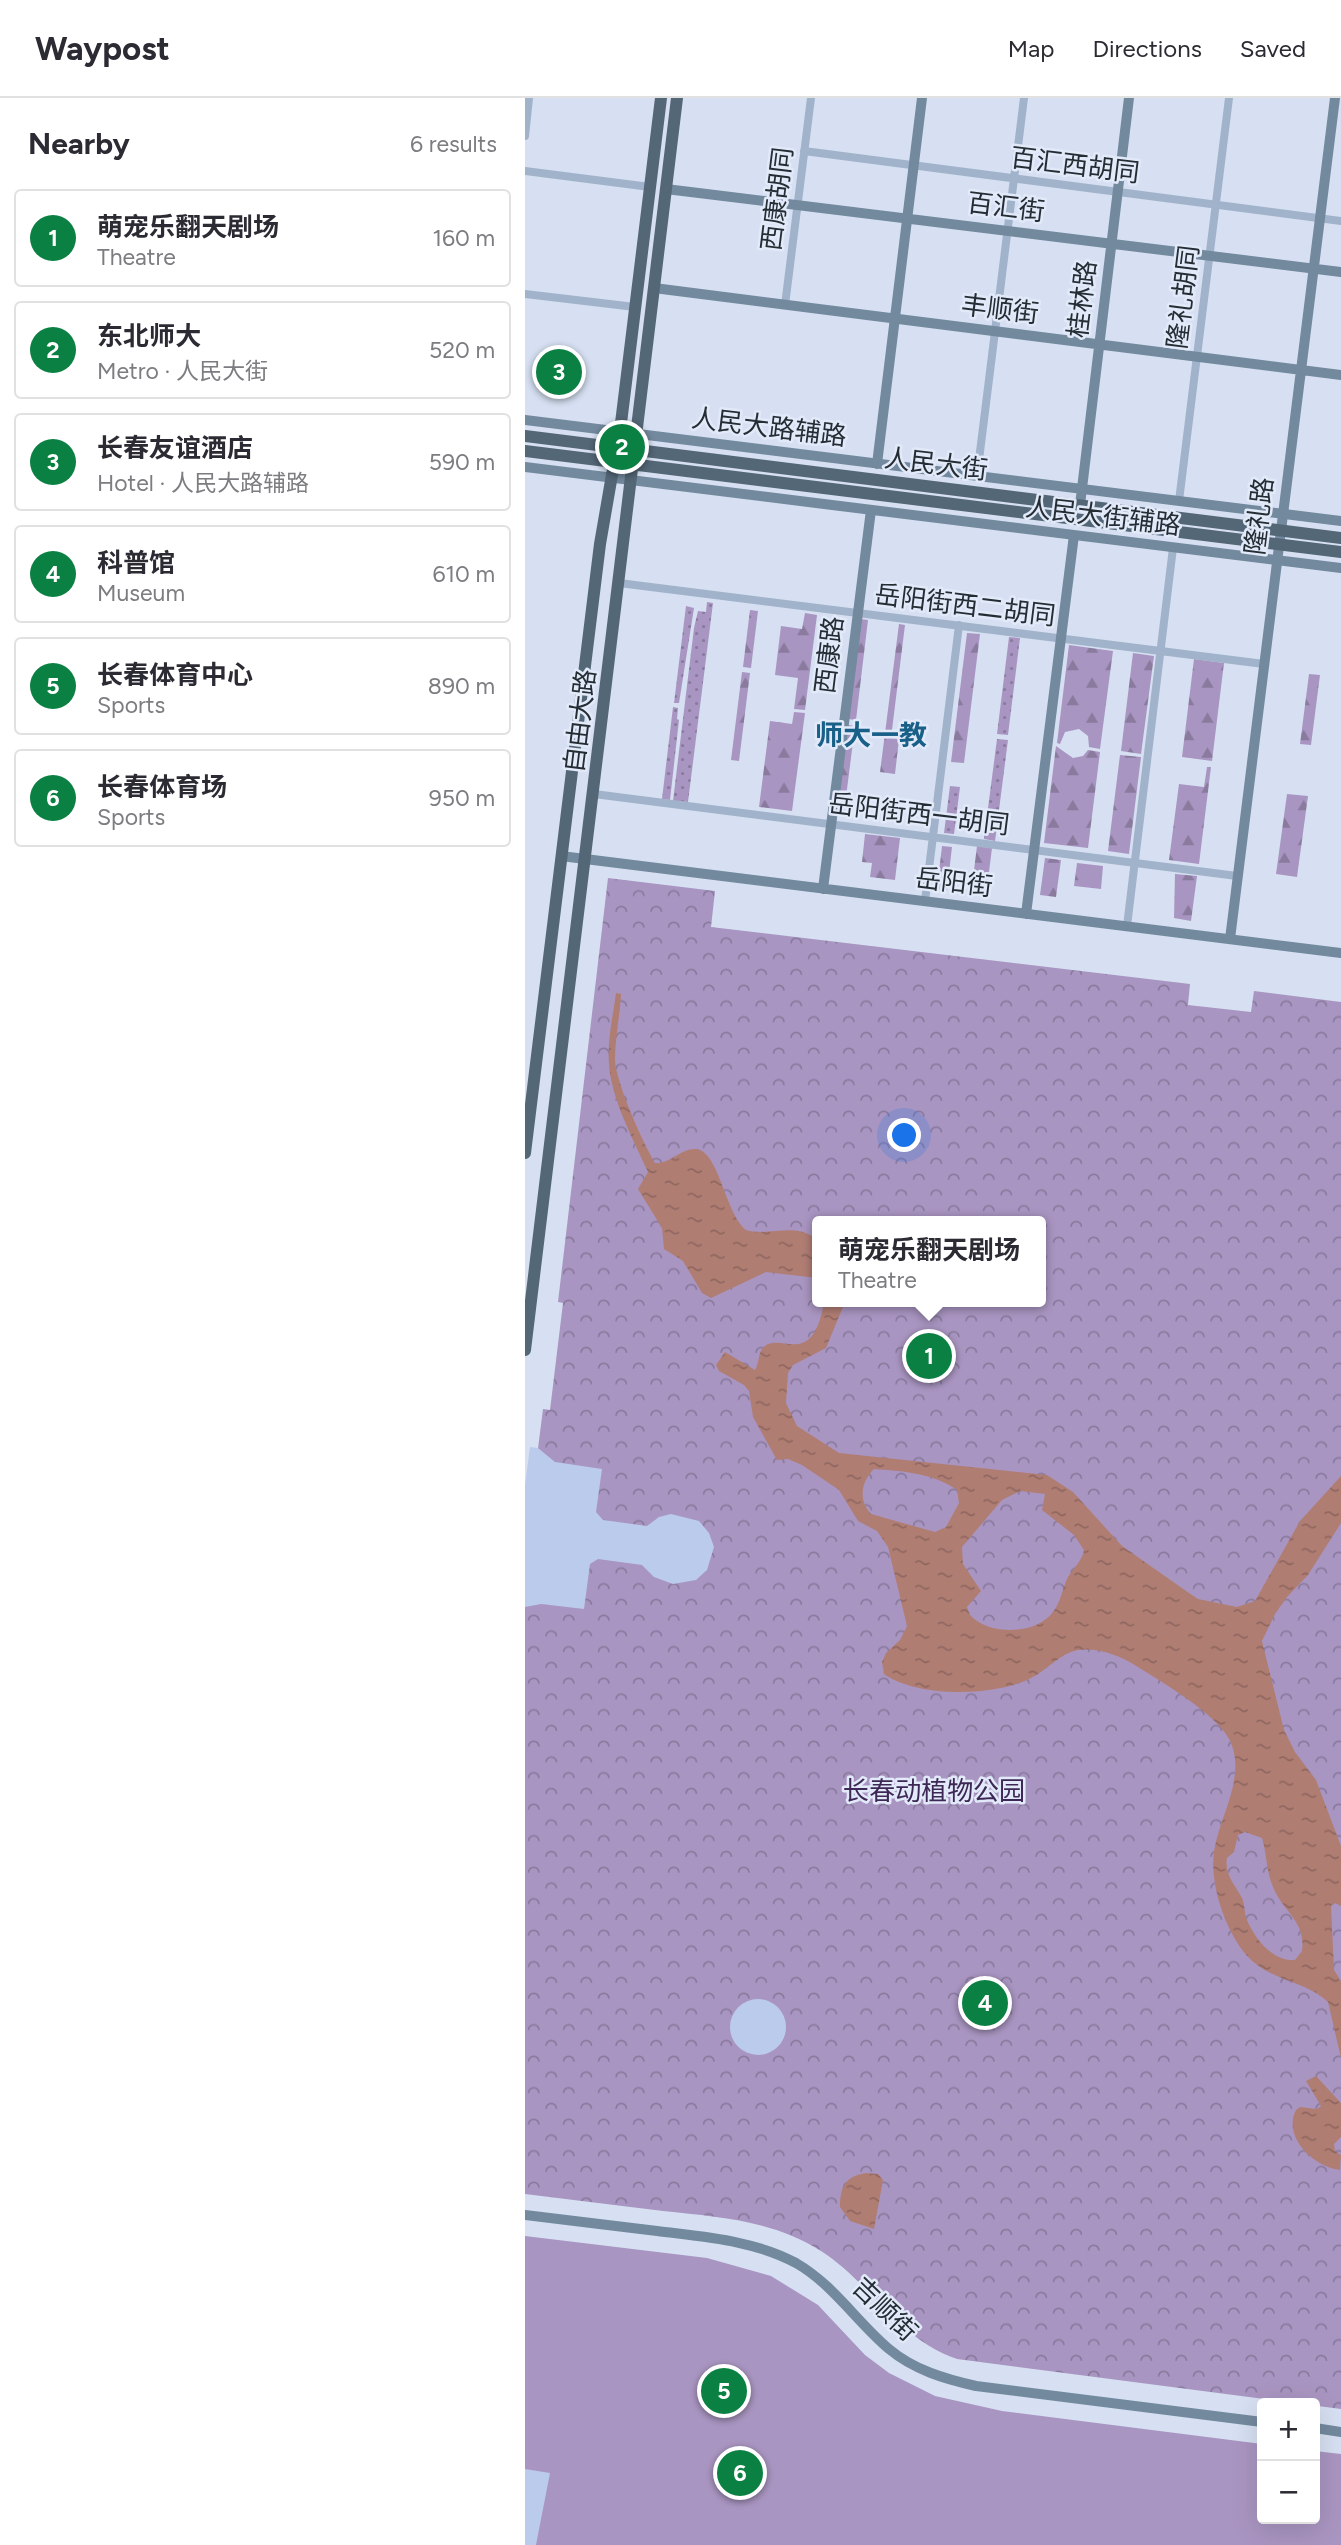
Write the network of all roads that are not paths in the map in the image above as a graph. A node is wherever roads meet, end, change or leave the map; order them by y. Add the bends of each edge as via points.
1 (529, 98) edge
2 (661, 98) edge
3 (677, 98) edge
4 (811, 98) edge
5 (922, 98) edge
6 (1024, 98) edge
7 (1129, 98) edge
8 (1229, 98) edge
9 (1335, 98) edge
10 (525, 136) edge
11 (804, 151) junction
12 (914, 166) junction
13 (525, 171) edge
14 (1014, 179) junction
15 (650, 187) junction
16 (666, 189) junction
17 (1118, 192) junction
18 (797, 205) junction
19 (1216, 205) junction
20 (907, 218) junction
21 (1319, 218) junction
22 (1341, 220) edge
23 (1008, 230) junction
24 (1112, 244) junction
25 (1210, 256) junction
26 (1313, 269) junction
27 (1341, 272) edge
28 (654, 288) junction
29 (525, 294) edge
30 (785, 305) junction
31 (635, 307) junction
32 (895, 319) junction
33 (995, 331) junction
34 (1099, 344) junction
35 (1197, 356) junction
36 (1300, 370) junction
37 (1341, 374) edge
38 (525, 420) edge
39 (619, 432) junction
40 (636, 434) junction
41 (525, 436) edge
42 (616, 447) junction
43 (634, 449) junction
44 (525, 451) edge
45 (613, 462) junction
46 (633, 464) junction
47 (877, 464) junction
48 (525, 467) edge
49 (977, 476) junction
50 (610, 478) junction
51 (631, 481) junction
52 (1082, 489) junction
53 (1179, 501) junction
54 (1080, 505) junction
55 (871, 510) junction
56 (1283, 514) junction
57 (1341, 522) edge
58 (1281, 530) junction
59 (1074, 535) junction
60 (1341, 538) edge
61 (1279, 544) junction
62 (1173, 548) junction
63 (1341, 552) edge
64 (1277, 561) junction
65 (1341, 568) edge
66 (619, 583) junction
67 (858, 613) junction
68 (959, 625) junction
69 (1061, 638) junction
70 (1160, 651) junction
71 (1264, 664) junction
72 (594, 794) junction
73 (831, 824) junction
74 (933, 837) junction
75 (1034, 850) junction
76 (561, 856) junction
77 (587, 859) junction
78 (1135, 863) junction
79 (1237, 876) junction
80 (823, 889) junction
81 (925, 901) junction
82 (1026, 914) junction
83 (1127, 926) junction
84 (1230, 939) junction
85 (1341, 953) edge
86 (525, 1153) edge
87 (525, 1350) edge
88 (525, 2215) edge
89 (1257, 2421) edge
90 (1320, 2429) edge
91 (1341, 2432) edge

1 - 10 street
2 - 15 main road, 自由大路
3 - 16 main road, 自由大路
4 - 11 street, 西康胡同
5 - 12 street
6 - 14 street
7 - 17 street, 桂林路
8 - 19 street, 隆礼胡同
9 - 21 street, 隆礼路
11 - 12 street, 百汇西胡同
11 - 18 street, 西康胡同
12 - 14 street, 百汇西胡同
12 - 20 street
13 - 15 street
14 - 17 street, 百汇西胡同
14 - 23 street
15 - 31 main road, 自由大路
16 - 18 street, 百汇街
16 - 28 main road, 自由大路
17 - 19 street, 百汇西胡同
17 - 24 street, 桂林路
18 - 20 street, 百汇街
18 - 30 street, 西康胡同
19 - 21 street, 百汇西胡同
19 - 25 street, 隆礼胡同
20 - 23 street, 百汇街
20 - 32 street
21 - 22 street, 百汇西胡同
21 - 26 street, 隆礼路
23 - 24 street, 百汇街
23 - 33 street
24 - 25 street, 百汇街
24 - 34 street, 桂林路
25 - 26 street, 百汇街
25 - 35 street, 隆礼胡同
26 - 27 street, 百汇街
26 - 36 street, 隆礼路
28 - 30 street, 丰顺街
28 - 40 main road, 自由大路
29 - 31 street
30 - 32 street, 丰顺街
31 - 39 main road, 自由大路
32 - 33 street, 丰顺街
32 - 47 street
33 - 34 street, 丰顺街
33 - 49 street
34 - 35 street, 丰顺街
34 - 52 street, 桂林路
35 - 36 street, 丰顺街
35 - 53 street, 隆礼胡同
36 - 37 street, 丰顺街
36 - 56 street, 隆礼路
38 - 39 street, 人民大路辅路
39 - 40 street, 人民大路辅路
39 - 42 main road, 自由大路
40 - 43 main road, 自由大路
40 - 47 street, 人民大路辅路
41 - 42 main road, 人民大街
42 - 43 main road, 人民大街
42 - 45 main road, 自由大路
43 - 46 main road, 自由大路
43 - 54 main road, 人民大街
44 - 45 main road, 人民大街
45 - 46 main road, 人民大街
45 - 50 main road, 自由大路
46 - 51 main road, 自由大路
46 - 61 main road, 人民大街
47 - 49 street, 人民大路辅路
48 - 50 street, 人民大街辅路
49 - 52 street, 人民大路辅路
50 - 51 street, 人民大街辅路
50 - 76 main road, 自由大路
51 - 55 street, 人民大街辅路
51 - 66 main road, 自由大路
52 - 53 street, 人民大路辅路
52 - 54 street, 桂林路
53 - 56 street, 人民大路辅路
54 - 58 main road, 人民大街
55 - 59 street, 人民大街辅路
55 - 67 street, 西康路
56 - 57 street, 人民大路辅路
56 - 58 street, 隆礼路
58 - 60 main road, 人民大街
58 - 61 street, 隆礼路
59 - 62 street, 人民大街辅路
59 - 69 street
61 - 63 main road, 人民大街
61 - 64 street, 隆礼路
62 - 64 street, 人民大街辅路
62 - 70 street
64 - 65 street, 人民大街辅路
64 - 71 street, 隆礼路
66 - 67 street, 岳阳街西二胡同
66 - 72 main road, 自由大路
67 - 68 street, 岳阳街西二胡同
67 - 73 street, 西康路
68 - 69 street, 岳阳街西二胡同
68 - 74 street
69 - 70 street, 岳阳街西二胡同
69 - 75 street
70 - 71 street, 岳阳街西二胡同
70 - 78 street
71 - 79 street, 隆礼路
72 - 73 street, 岳阳街西一胡同
72 - 77 main road, 自由大路
73 - 74 street, 岳阳街西一胡同
73 - 80 street, 西康路
74 - 75 street, 岳阳街西一胡同
74 - 81 street
75 - 78 street, 岳阳街西一胡同
75 - 82 street
76 - 77 street, 岳阳街
76 - 86 main road, 自由大路
77 - 80 street, 岳阳街
77 - 87 main road, 自由大路
78 - 79 street, 岳阳街西一胡同
78 - 83 street
79 - 84 street, 隆礼路
80 - 81 street, 岳阳街
81 - 82 street, 岳阳街
82 - 83 street, 岳阳街
83 - 84 street, 岳阳街
84 - 85 street, 岳阳街
88 - 89 street, 吉顺街 via 741,2242 768,2251 823,2282 905,2361 951,2381
90 - 91 street

